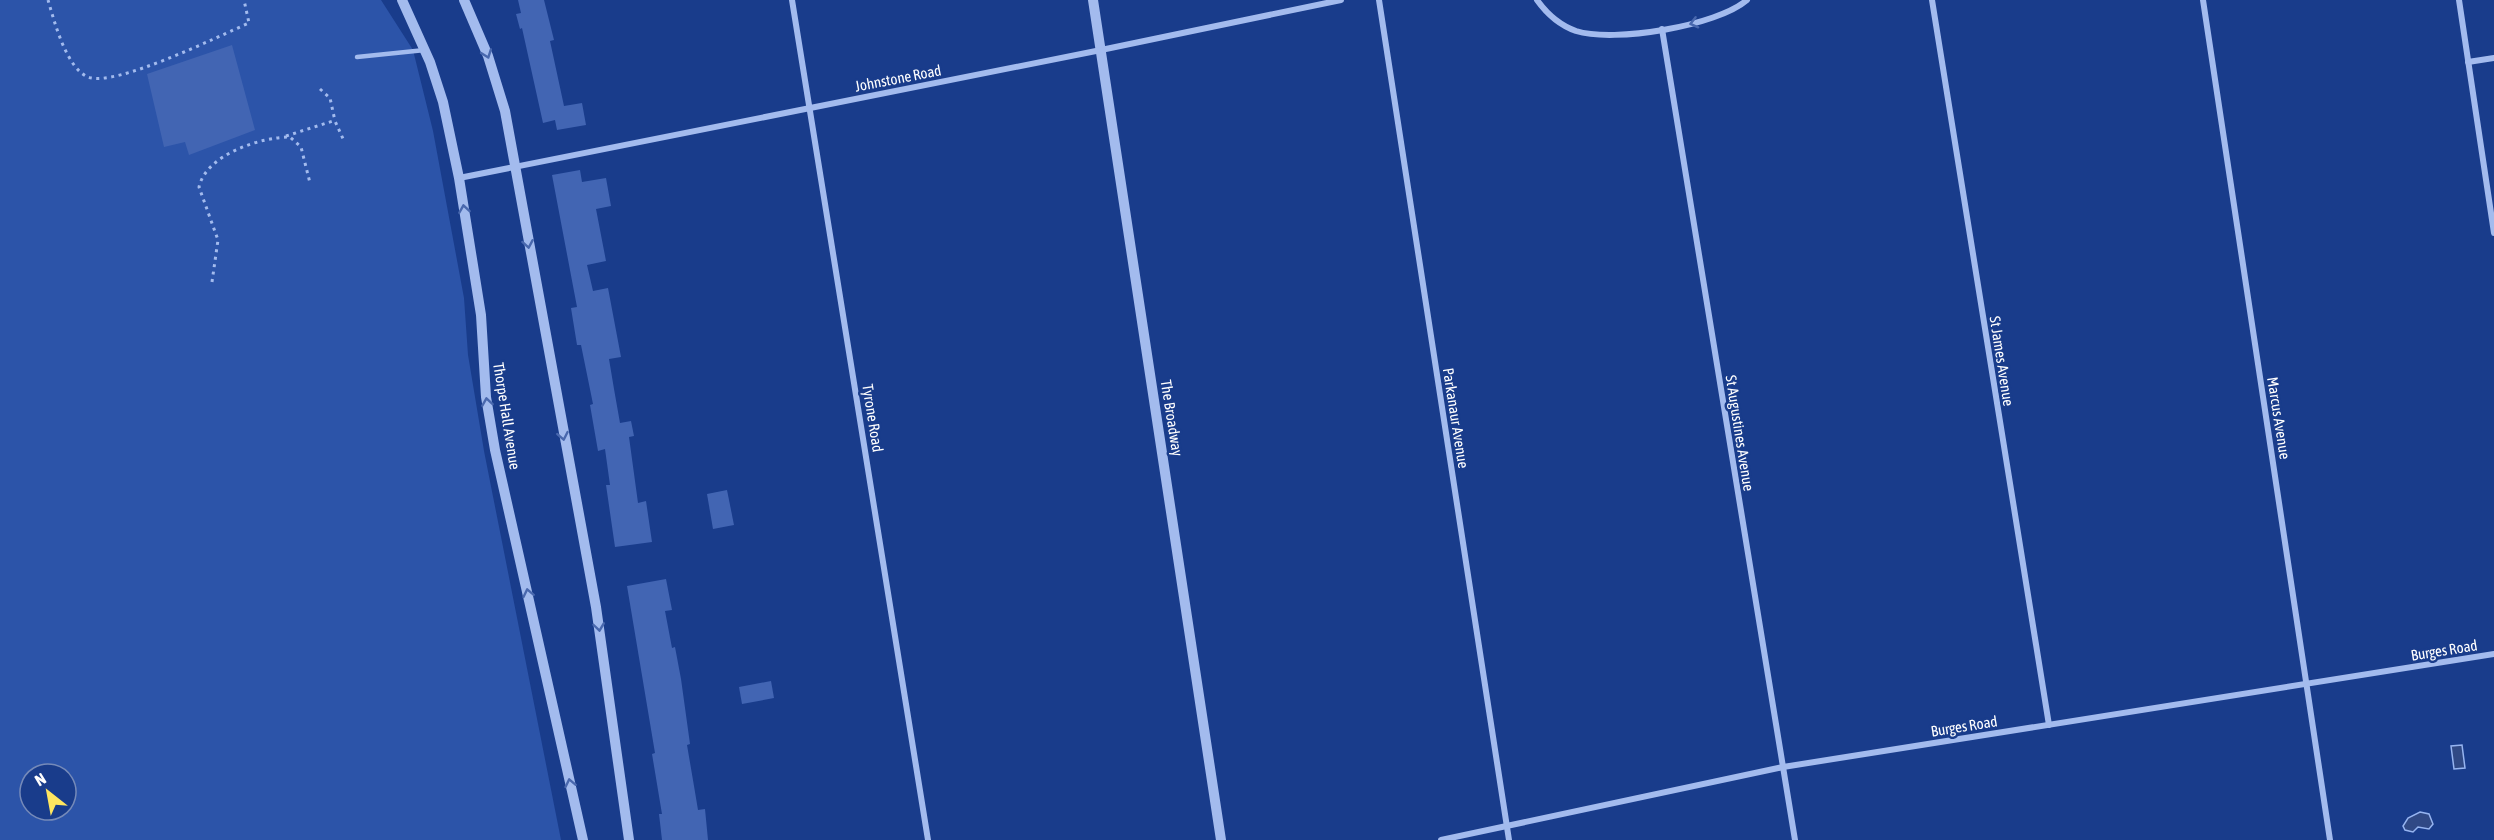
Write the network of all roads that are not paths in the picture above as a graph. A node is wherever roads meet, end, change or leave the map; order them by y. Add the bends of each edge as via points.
1 (402, 0) edge
2 (464, 0) edge
3 (792, 0) edge
4 (1093, 0) edge
5 (1341, 0) edge
6 (1379, 0) edge
7 (1537, 0) edge
8 (1747, 0) edge
9 (1932, 0) edge
10 (2203, 0) edge
11 (2458, 0) edge
12 (1662, 29) junction
13 (425, 50) junction
14 (1101, 50) junction
15 (357, 57) dead end
16 (2494, 58) edge
17 (2468, 62) junction
18 (811, 108) junction
19 (514, 165) junction
20 (459, 178) junction
21 (2494, 233) edge
22 (2494, 654) edge
23 (2307, 684) junction
24 (2049, 725) junction
25 (1783, 767) junction
26 (1507, 826) junction
27 (583, 840) edge
28 (629, 840) edge
29 (928, 840) edge
30 (1221, 840) edge
31 (1441, 840) edge
32 (1509, 840) edge
33 (1795, 840) edge
34 (2330, 840) edge

1 - 13 street, Thorpe Hall Avenue
2 -> 19 street via 488,56 505,111
3 - 18 street, Tyrone Road
4 - 14 street, The Broadway
5 - 14 street, Johnstone Road
6 - 26 street, Parkanaur Avenue
7 - 12 street via 1545,12 1575,31 1609,34
8 -> 12 street via 1711,19
9 - 24 street, St James Avenue
10 - 23 street, Marcus Avenue
11 - 17 street
12 - 25 street, St Augustines Avenue
13 - 15 lane
13 - 20 street, Thorpe Hall Avenue via 444,102
14 - 18 street, Johnstone Road
14 - 30 street, The Broadway
16 - 17 street
17 - 21 street
18 - 19 street, Johnstone Road
18 - 29 street, Tyrone Road
19 - 20 street, Johnstone Road
19 -> 28 street via 596,607
27 -> 20 street, Thorpe Hall Avenue via 495,450 486,397 481,315
22 - 23 street, Burges Road
23 - 24 street, Burges Road
23 - 34 street, Marcus Avenue
24 - 25 street, Burges Road
25 - 26 street, Burges Road
25 - 33 street, St Augustines Avenue
26 - 31 street, Burges Road
26 - 32 street, Parkanaur Avenue

